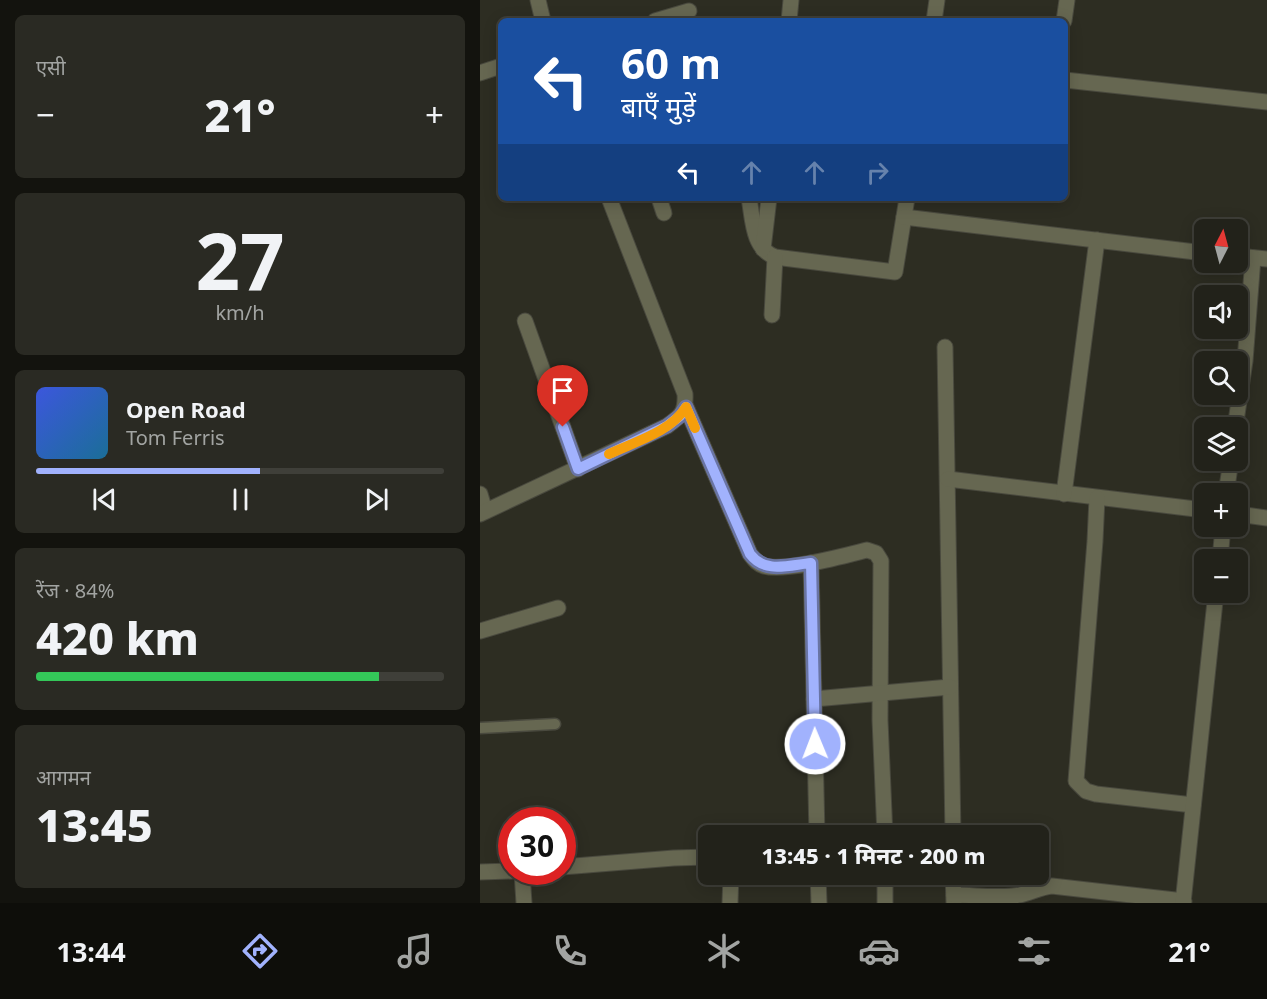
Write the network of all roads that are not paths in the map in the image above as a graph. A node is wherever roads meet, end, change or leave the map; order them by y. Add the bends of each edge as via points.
1 (538, 0) edge
2 (791, 0) edge
3 (937, 0) edge
4 (1066, 0) edge
5 (688, 11) edge
6 (542, 18) edge
7 (665, 18) edge
8 (789, 18) edge
9 (934, 18) edge
10 (1064, 18) edge
11 (498, 67) edge
12 (480, 72) edge
13 (1068, 80) edge
14 (1267, 102) edge
15 (610, 201) edge
16 (750, 201) edge
17 (769, 201) edge
18 (907, 201) edge
19 (904, 217) junction
20 (1097, 240) junction
21 (1194, 252) edge
22 (769, 254) junction
23 (1252, 258) edge
24 (772, 315) dead end
25 (525, 321) dead end
26 (945, 347) dead end
27 (686, 407) junction
28 (1237, 417) edge
29 (578, 469) junction
30 (948, 479) junction
31 (480, 494) edge
32 (1064, 494) junction
33 (1096, 498) junction
34 (1194, 509) edge
35 (483, 513) edge
36 (1248, 515) edge
37 (1267, 518) edge
38 (811, 563) junction
39 (1215, 603) edge
40 (558, 608) dead end
41 (480, 631) edge
42 (950, 687) junction
43 (880, 694) junction
44 (814, 699) junction
45 (555, 724) dead end
46 (480, 728) edge
47 (1193, 805) junction
48 (817, 825) edge
49 (885, 825) edge
50 (953, 825) edge
51 (698, 857) edge
52 (576, 866) edge
53 (498, 871) edge
54 (480, 872) edge
55 (523, 885) edge
56 (731, 885) edge
57 (818, 885) edge
58 (885, 885) edge
59 (954, 899) edge
60 (1184, 902) edge
61 (524, 903) edge
62 (730, 903) edge
63 (819, 903) edge
64 (885, 903) edge

1 - 6 street
2 - 8 street
3 - 9 street
4 - 10 street
5 - 7 street
11 - 12 street
13 - 14 street
15 - 27 street via 685,394
16 - 22 street via 757,241
17 - 22 street
18 - 19 street
19 - 20 street
19 - 22 street via 895,272
20 - 21 street
20 - 32 street
22 - 24 street
23 - 28 street
25 - 29 street
26 - 30 street
27 - 29 street via 667,426
27 - 38 street via 756,563 772,567
29 - 35 street
30 - 32 street
30 - 42 street
31 - 35 street
32 - 33 street
33 - 34 street
33 - 47 street via 1076,782 1095,794
36 - 37 street
38 - 43 street via 867,550 878,557
38 - 44 street
39 - 47 street
40 - 41 street
42 - 43 street
42 - 50 street
43 - 44 street
43 - 49 street
44 - 48 street
45 - 46 lane
47 - 60 street
51 - 52 street
53 - 54 street
55 - 61 street
56 - 62 street
57 - 63 street
58 - 64 street
59 - 60 street via 1008,896 1052,886

